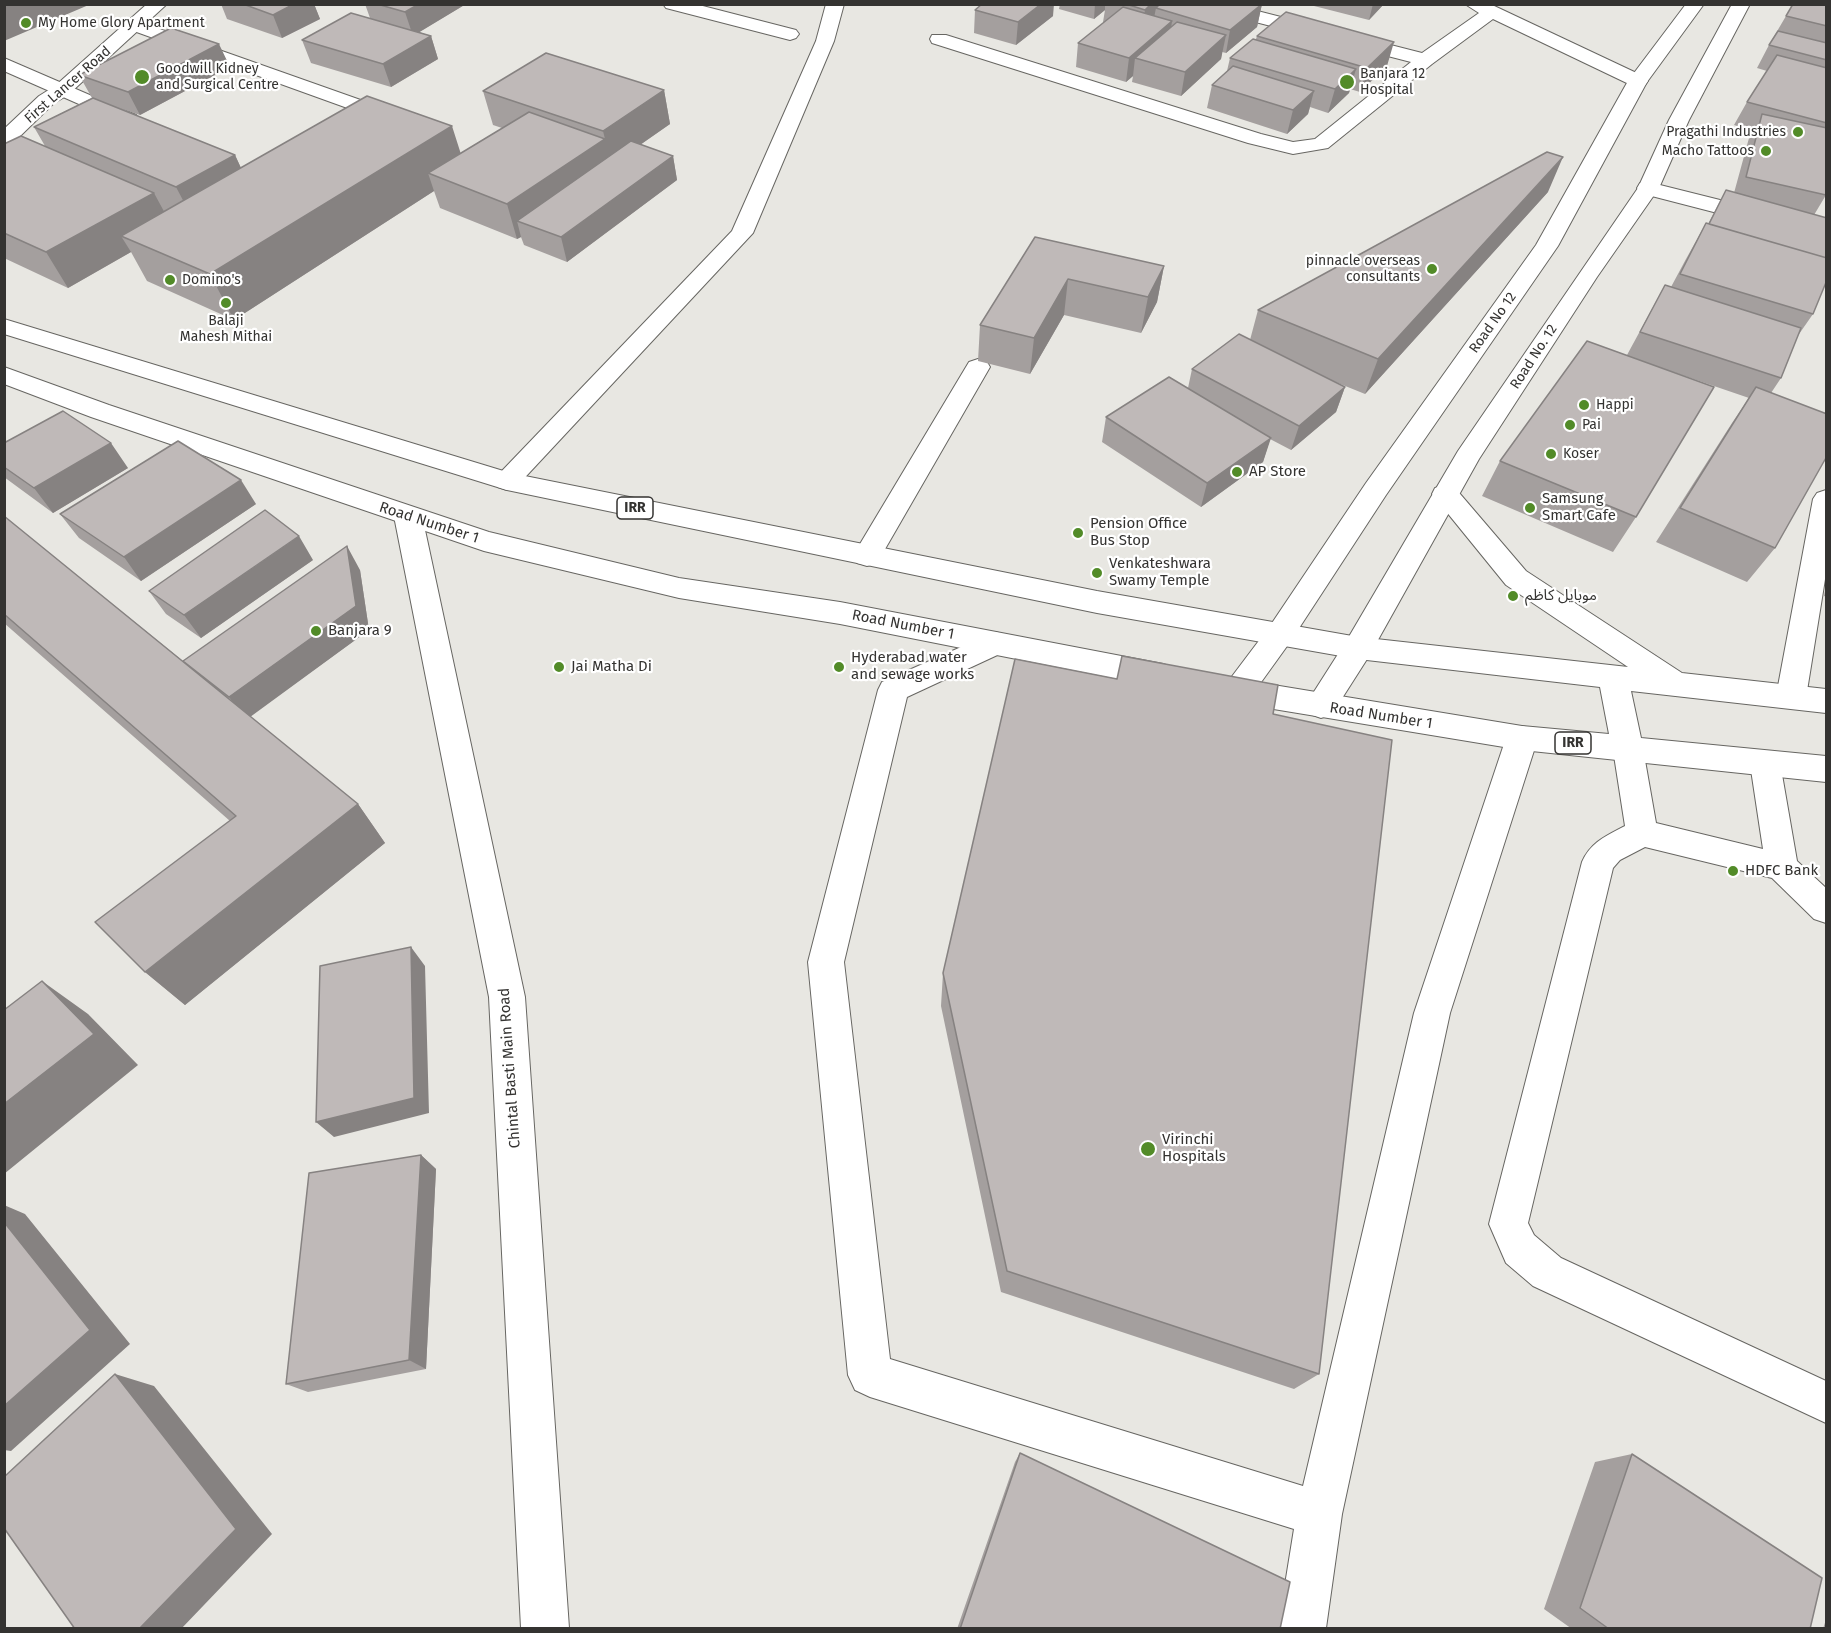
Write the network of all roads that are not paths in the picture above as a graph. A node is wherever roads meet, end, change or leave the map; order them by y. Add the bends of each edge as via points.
1 (158, 4) edge
2 (672, 4) edge
3 (835, 4) edge
4 (1208, 4) edge
5 (1474, 4) edge
6 (1695, 4) edge
7 (1741, 4) edge
8 (1492, 12) junction
9 (137, 26) junction
10 (790, 34) dead end
11 (939, 39) dead end
12 (1425, 60) junction
13 (4, 63) edge
14 (1638, 81) junction
15 (54, 95) junction
16 (4, 123) edge
17 (143, 126) edge
18 (417, 127) edge
19 (4, 141) edge
20 (1648, 188) junction
21 (1780, 222) edge
22 (4, 326) edge
23 (978, 367) dead end
24 (4, 375) edge
25 (507, 481) junction
26 (1445, 494) junction
27 (1827, 500) edge
28 (408, 516) junction
29 (867, 556) junction
30 (1280, 634) junction
31 (995, 643) junction
32 (1358, 648) junction
33 (1613, 676) junction
34 (1677, 684) junction
35 (1238, 691) junction
36 (1791, 697) junction
37 (1827, 701) edge
38 (1321, 706) junction
39 (1522, 738) junction
40 (1628, 749) junction
41 (1765, 763) junction
42 (1827, 769) edge
43 (1642, 833) junction
44 (1782, 867) junction
45 (1827, 909) edge
46 (1827, 1402) edge
47 (1318, 1514) junction
48 (545, 1629) edge
49 (1302, 1629) edge

1 - 9 street, First Lancer Road
2 - 10 street
3 - 25 street via 825,41 742,233
4 - 12 street
5 - 8 street
6 - 14 street, Road No 12
7 - 20 street, Road No. 12 via 1678,120
8 - 12 street
8 - 14 street
9 - 15 street, First Lancer Road
9 - 18 street
11 - 12 street via 1293,148 1321,144
13 - 15 street
14 - 30 street, Road No 12 via 1547,246
15 - 16 street
15 - 17 street
15 - 19 street, First Lancer Road
20 - 21 street
20 - 26 street, Road No. 12
22 - 25 street, IRR
23 - 29 street
24 - 28 street, Road Number 1 / IRR
25 - 29 street, IRR
26 - 32 street, Road No. 12
26 - 34 street via 1516,578
27 - 36 lane
28 - 31 street, Road Number 1 / IRR via 484,541 679,588
28 - 48 street, Chintal Basti Main Road via 507,997
29 - 30 street, IRR
30 - 32 street, IRR
30 - 35 street, Road No 12
31 - 35 street, Road Number 1 / IRR
31 - 47 street via 893,690 826,962 870,1375
32 - 33 street, IRR
32 - 38 street, Road No. 12
33 - 34 street, IRR
33 - 40 street
34 - 36 street, IRR
35 - 38 street, Road Number 1 / IRR
36 - 37 street, IRR
38 - 39 street, Road Number 1 / IRR
39 - 40 street, Road Number 1 / IRR
39 - 47 street via 1432,1013
40 - 41 street, Road Number 1 / IRR
40 - 43 lane
41 - 42 street, Road Number 1 / IRR
41 - 44 lane
43 - 44 lane
43 - 46 lane via 1610,850 1598,862 1508,1224 1520,1249 1546,1272
44 - 45 lane
47 - 49 street

